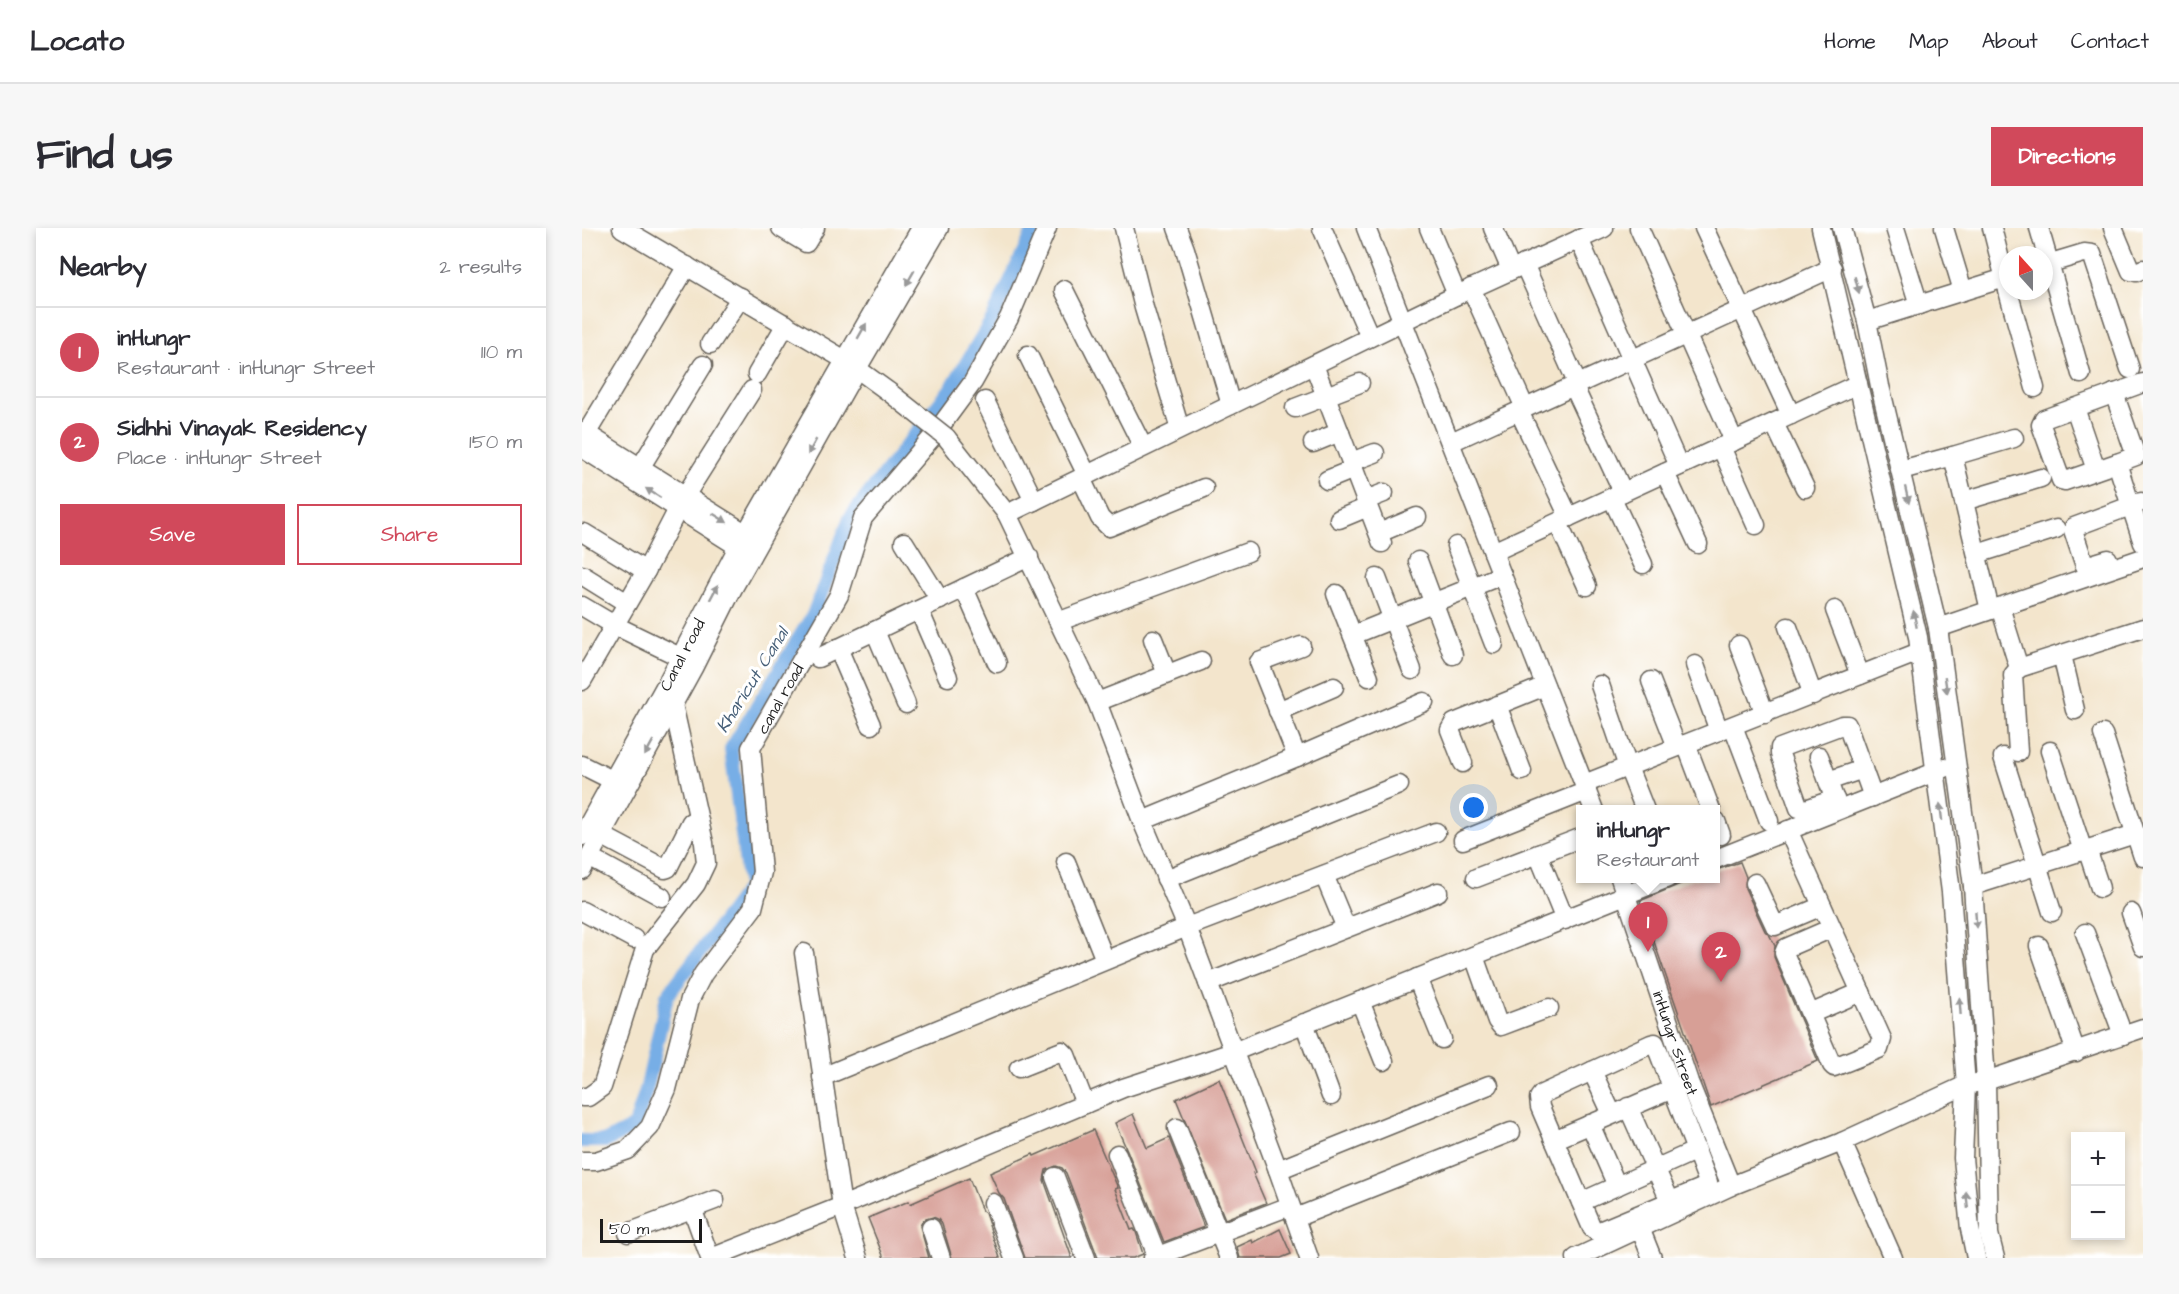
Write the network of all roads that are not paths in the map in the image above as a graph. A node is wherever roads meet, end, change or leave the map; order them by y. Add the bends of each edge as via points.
1 (622, 228) edge
2 (781, 228) edge
3 (815, 228) edge
4 (921, 228) edge
5 (939, 228) edge
6 (1047, 228) edge
7 (1124, 228) edge
8 (1178, 228) edge
9 (1322, 228) edge
10 (1366, 228) edge
11 (1429, 228) edge
12 (1493, 228) edge
13 (1604, 228) edge
14 (1639, 228) edge
15 (1704, 228) edge
16 (1821, 228) edge
17 (1842, 228) edge
18 (1895, 228) edge
19 (1944, 228) edge
20 (1992, 228) edge
21 (2039, 228) edge
22 (2113, 228) edge
23 (1579, 239) junction
24 (2043, 246) edge
25 (1999, 254) edge
26 (2053, 263) edge
27 (687, 266) junction
28 (1518, 267) junction
29 (1832, 268) junction
30 (2143, 270) edge
31 (2053, 284) edge
32 (1999, 285) edge
33 (1064, 290) dead end
34 (1962, 291) junction
35 (1464, 292) junction
36 (741, 297) junction
37 (2011, 300) edge
38 (1919, 305) junction
39 (1742, 310) junction
40 (1403, 321) junction
41 (1867, 321) junction
42 (786, 324) junction
43 (1687, 335) junction
44 (1370, 337) junction
45 (710, 344) dead end
46 (1028, 355) dead end
47 (1632, 360) junction
48 (851, 364) junction
49 (703, 365) dead end
50 (1314, 365) junction
51 (2130, 369) dead end
52 (2081, 374) dead end
53 (1360, 383) dead end
54 (2143, 383) edge
55 (1858, 384) junction
56 (1576, 386) junction
57 (2035, 388) dead end
58 (2114, 393) junction
59 (1326, 395) junction
60 (985, 402) dead end
61 (1231, 405) junction
62 (1295, 408) dead end
63 (2075, 408) junction
64 (1522, 410) junction
65 (1791, 415) junction
66 (1774, 423) junction
67 (1180, 429) junction
68 (1340, 432) junction
69 (583, 438) edge
70 (2014, 438) dead end
71 (1450, 442) junction
72 (1313, 443) dead end
73 (1728, 444) junction
74 (1143, 447) junction
75 (1375, 453) dead end
76 (2140, 455) edge
77 (1953, 456) junction
78 (2116, 463) junction
79 (1353, 466) junction
80 (640, 468) junction
81 (1672, 470) junction
82 (1901, 470) junction
83 (2096, 470) junction
84 (1084, 476) junction
85 (2041, 478) dead end
86 (1327, 480) dead end
87 (1204, 488) dead end
88 (1804, 488) dead end
89 (1384, 493) dead end
90 (1617, 495) junction
91 (1034, 501) junction
92 (1964, 501) junction
93 (682, 503) junction
94 (1367, 504) junction
95 (2137, 504) edge
96 (1007, 514) junction
97 (1417, 518) dead end
98 (1339, 519) dead end
99 (1563, 520) junction
100 (1756, 525) dead end
101 (2056, 529) dead end
102 (584, 533) dead end
103 (904, 542) dead end
104 (748, 544) junction
105 (1698, 544) dead end
106 (2143, 545) edge
107 (1456, 546) dead end
108 (1248, 552) dead end
109 (1494, 552) junction
110 (1977, 554) junction
111 (1029, 557) junction
112 (2143, 558) edge
113 (1418, 561) dead end
114 (1642, 564) dead end
115 (646, 571) junction
116 (582, 575) edge
117 (1502, 575) junction
118 (1377, 578) dead end
119 (1587, 586) dead end
120 (1472, 587) junction
121 (963, 588) junction
122 (1336, 594) dead end
123 (940, 600) junction
124 (627, 603) junction
125 (1433, 603) junction
126 (582, 606) edge
127 (1996, 609) junction
128 (919, 610) junction
129 (1835, 610) dead end
130 (1392, 620) junction
131 (1060, 621) junction
132 (614, 625) junction
133 (1788, 627) dead end
134 (1938, 628) junction
135 (2143, 628) edge
136 (875, 631) junction
137 (1353, 635) junction
138 (1153, 639) dead end
139 (1494, 644) dead end
140 (1739, 645) dead end
141 (1301, 646) dead end
142 (838, 648) junction
143 (1919, 652) junction
144 (1453, 655) dead end
145 (2062, 655) junction
146 (680, 657) junction
147 (819, 658) dead end
148 (1201, 661) dead end
149 (997, 663) dead end
150 (1695, 665) dead end
151 (2019, 668) junction
152 (1412, 670) dead end
153 (1167, 674) junction
154 (1860, 675) junction
155 (948, 677) dead end
156 (1369, 677) dead end
157 (582, 681) edge
158 (668, 681) junction
159 (1651, 681) dead end
160 (1600, 685) dead end
161 (1545, 686) junction
162 (1334, 687) dead end
163 (1813, 694) junction
164 (1097, 702) junction
165 (1424, 702) dead end
166 (673, 704) junction
167 (906, 704) dead end
168 (1497, 705) junction
169 (2075, 710) dead end
170 (1278, 711) junction
171 (1765, 714) junction
172 (872, 726) dead end
173 (1726, 729) junction
174 (2103, 734) dead end
175 (1681, 746) junction
176 (2050, 751) dead end
177 (1819, 756) dead end
178 (1297, 757) junction
179 (1462, 763) dead end
180 (1957, 764) junction
181 (582, 765) edge
182 (1628, 767) junction
183 (1522, 771) dead end
184 (1936, 771) junction
185 (1889, 778) dead end
186 (614, 781) junction
187 (1828, 781) junction
188 (1868, 784) junction
189 (1399, 785) dead end
190 (1585, 787) junction
191 (1592, 805) edge
192 (1643, 805) edge
193 (1709, 805) edge
194 (1837, 805) junction
195 (1142, 821) junction
196 (1769, 821) dead end
197 (691, 822) dead end
198 (1788, 830) junction
199 (1436, 832) dead end
200 (2136, 834) junction
201 (601, 835) junction
202 (582, 836) edge
203 (1463, 840) dead end
204 (1576, 840) edge
205 (2085, 850) junction
206 (1538, 854) junction
207 (1720, 857) edge
208 (2143, 857) edge
209 (1066, 862) dead end
210 (585, 863) edge
211 (2038, 865) junction
212 (1324, 875) junction
213 (1476, 878) dead end
214 (1166, 879) junction
215 (1621, 883) edge
216 (1658, 883) edge
217 (1755, 884) dead end
218 (1973, 886) junction
219 (2100, 888) dead end
220 (1438, 892) dead end
221 (1626, 896) junction
222 (662, 897) dead end
223 (1822, 906) junction
224 (582, 911) edge
225 (2052, 912) dead end
226 (2131, 913) dead end
227 (1565, 920) junction
228 (1186, 927) junction
229 (1346, 928) junction
230 (1832, 928) junction
231 (2085, 933) dead end
232 (634, 939) dead end
233 (2039, 946) dead end
234 (2143, 947) edge
235 (804, 953) dead end
236 (1474, 956) junction
237 (1105, 960) junction
238 (1417, 978) junction
239 (1208, 983) junction
240 (1861, 992) junction
241 (1360, 1001) junction
242 (1549, 1008) dead end
243 (1810, 1014) junction
244 (1304, 1023) junction
245 (2143, 1028) edge
246 (2123, 1035) junction
247 (1442, 1039) dead end
248 (1233, 1052) junction
249 (2076, 1052) junction
250 (1384, 1061) dead end
251 (1018, 1068) dead end
252 (1592, 1071) junction
253 (822, 1077) junction
254 (1986, 1081) junction
255 (1490, 1085) dead end
256 (1681, 1085) junction
257 (1966, 1085) junction
258 (1331, 1096) dead end
259 (582, 1097) edge
260 (1085, 1104) junction
261 (1620, 1110) junction
262 (1590, 1124) junction
263 (1177, 1128) dead end
264 (1511, 1132) dead end
265 (1554, 1140) junction
266 (1842, 1142) junction
267 (1697, 1150) junction
268 (1117, 1154) dead end
269 (582, 1161) edge
270 (1655, 1168) junction
271 (1278, 1170) junction
272 (1055, 1177) dead end
273 (1617, 1186) junction
274 (1731, 1186) junction
275 (715, 1200) dead end
276 (1670, 1201) junction
277 (1581, 1202) junction
278 (993, 1203) dead end
279 (842, 1206) junction
280 (692, 1208) junction
281 (1292, 1212) junction
282 (931, 1228) dead end
283 (1640, 1228) junction
284 (628, 1233) dead end
285 (1220, 1233) junction
286 (1602, 1252) edge
287 (711, 1258) edge
288 (858, 1258) edge
289 (941, 1258) edge
290 (1014, 1258) edge
291 (1086, 1258) edge
292 (1156, 1258) edge
293 (1229, 1258) edge
294 (1309, 1258) edge
295 (1576, 1258) edge
296 (1652, 1258) edge
297 (1893, 1258) edge
298 (1976, 1258) edge
299 (1995, 1258) edge

1 - 27 street
2 - 3 street via 806,243
48 -> 4 street, Canal road
5 -> 48 street
6 - 269 street, canal road via 1009,318 973,382 934,435 863,518 839,595 751,748 762,872 753,908 703,974 690,999 667,1089 650,1127 628,1150 596,1161
7 - 67 street
8 - 61 street
9 - 44 street
10 - 40 street
11 - 35 street
12 - 28 street
13 - 23 street
14 - 43 street
15 - 39 street
16 - 29 street
17 -> 41 street
18 - 38 street
19 - 34 street
20 - 25 street
21 - 24 street
22 - 30 street via 2131,271
23 - 28 street
23 - 47 street
26 - 51 street via 2084,253 2092,255
27 - 36 street
27 - 69 street
28 - 35 street
28 - 56 street
29 - 39 street
29 - 55 street
31 - 52 street
32 - 34 street
33 - 74 street
34 - 38 street
35 - 40 street
35 - 64 street
36 - 42 street
36 - 45 street
37 - 57 street
38 - 41 street
39 - 43 street
39 - 65 street
40 - 44 street
40 - 71 street
41 - 82 street
42 - 48 street
42 - 93 street
43 - 47 street
43 - 73 street
44 - 50 street
46 - 84 street
47 - 56 street
47 - 81 street
48 - 96 street, bridge via 946,437
48 - 104 street, Canal road
49 - 80 street
50 - 59 street
50 - 61 street
53 - 59 street
54 - 58 street
55 - 65 street
143 -> 55 street via 1912,607
56 - 64 street
56 - 90 street
58 - 63 street
58 - 76 street
59 - 62 street
59 - 68 street
60 - 91 street
61 - 67 street
63 - 83 street
63 - 83 street via 2043,419 2041,425 2061,480
64 - 71 street
64 - 99 street
65 - 66 street
66 - 73 street
66 - 88 street
67 - 74 street
68 - 72 street
68 - 79 street
69 - 80 street
93 -> 69 street
70 - 77 street
71 - 109 street
73 - 81 street
73 - 100 street
74 - 84 street
75 - 79 street
76 - 78 street
77 - 82 street
77 - 92 street
78 - 83 street
78 - 95 street
79 - 86 street
79 - 94 street
80 - 93 street
81 - 90 street
81 - 105 street
82 -> 134 street
84 - 87 street via 1100,518 1109,527
84 - 91 street
85 - 92 street
89 - 94 street
90 - 99 street
90 - 114 street
91 - 96 street
92 - 110 street
93 - 104 street
93 - 115 street
94 - 97 street via 1380,538
94 - 98 street
95 - 106 street
95 - 106 street via 2076,525 2073,530 2085,566
96 - 111 street
99 - 109 street
99 - 119 street
101 - 110 street
102 - 115 street
103 - 123 street
146 -> 104 street, Canal road
104 - 166 street
107 - 120 street
108 - 131 street
109 - 117 street
110 - 127 street
111 - 121 street
111 - 131 street
112 - 127 street
113 - 125 street
115 - 124 street
116 - 124 street
117 - 120 street
117 - 161 street
118 - 130 street
120 - 125 street
120 - 139 street
121 - 123 street
121 - 149 street
122 - 137 street
123 - 128 street
124 - 132 street
125 - 130 street
125 - 144 street
126 - 132 street
127 - 134 street
127 - 151 street
128 - 136 street
128 - 155 street
129 - 154 street
130 - 137 street
130 - 152 street
131 - 164 street
132 - 146 street
132 - 157 street
133 - 163 street
134 -> 180 street
135 - 145 street
136 - 142 street
136 - 167 street
137 - 156 street
138 - 153 street
140 - 171 street
141 - 170 street via 1259,662
142 - 147 street
142 - 172 street
143 - 154 street
143 - 184 street
145 - 151 street
145 - 169 street
146 - 158 street, Canal road
148 - 153 street
150 - 173 street
151 - 211 street via 2013,675 2011,754
153 - 164 street
154 - 163 street
158 - 166 street, Canal road
158 - 186 street
159 - 175 street
160 - 182 street
161 - 168 street
161 - 190 street
162 - 170 street
163 - 171 street
164 - 195 street
165 - 178 street
166 -> 201 street
166 - 259 street, Canal road via 706,863 696,884 645,950 602,1087
168 - 179 street via 1454,723 1450,730
168 - 183 street
170 - 178 street
171 - 173 street
173 - 175 street
173 - 196 street
174 - 200 street
175 - 182 street
175 - 193 street
176 - 205 street
177 - 187 street
178 - 195 street
180 - 184 street
180 - 218 street
181 - 186 street
182 - 190 street
182 - 192 street
184 - 188 street
257 -> 184 street via 1951,892
185 - 188 street
186 - 202 street
187 - 188 street
187 - 194 street
188 - 194 street
188 - 194 street via 1845,725 1780,748 1799,808
189 - 214 street
190 - 191 street
190 - 203 street
194 - 198 street
195 - 214 street
197 - 201 street via 666,870
198 - 207 street
198 - 223 street
199 - 212 street
200 - 205 street
200 - 208 street
201 - 210 street
204 - 206 street
205 - 211 street
205 - 219 street
206 - 213 street
206 - 227 street
209 - 237 street
210 - 222 street
211 - 218 street
211 - 225 street
212 - 228 street
212 - 229 street
214 - 228 street
215 - 221 street, inHungr Street
216 - 221 street
217 - 223 street via 1775,926
218 -> 254 street
220 - 229 street
221 - 227 street
221 - 256 street, inHungr Street
223 - 230 street
224 - 232 street
226 - 234 street
227 - 236 street
228 - 237 street
228 - 239 street
229 - 239 street
230 - 240 street
230 - 243 street via 1785,950
231 - 246 street
233 - 249 street
235 - 253 street
236 - 238 street
236 - 242 street via 1501,1026
237 - 253 street
238 - 241 street
238 - 247 street
239 - 248 street
240 - 243 street
240 - 243 street via 1882,1039 1879,1049 1832,1065
241 - 244 street
241 - 250 street
244 - 248 street
244 - 258 street
245 - 246 street
246 - 249 street
248 - 260 street
248 - 271 street
249 - 254 street
251 - 260 street via 1062,1051
252 - 256 street via 1655,1044
252 - 261 street
252 - 265 street via 1539,1098
253 - 279 street
254 - 257 street
254 - 299 street via 1989,1234
255 - 271 street
256 - 261 street
256 - 267 street
256 - 274 street, inHungr Street
257 - 266 street
298 -> 257 street via 1963,1158
260 - 279 street
261 - 262 street
261 - 270 street
262 - 265 street
262 - 273 street
263 - 285 street
264 - 281 street
265 - 277 street
266 - 274 street
266 - 297 street
267 - 270 street
267 - 276 street via 1708,1182
268 - 292 street
270 - 273 street
270 - 276 street
271 - 281 street
272 - 291 street
273 - 277 street
274 - 283 street
275 - 280 street
276 - 277 street via 1597,1232
278 - 290 street
279 - 287 street
279 - 288 street
280 - 284 street
280 - 287 street
281 - 285 street
281 - 294 street
282 - 289 street
283 - 286 street
283 - 296 street
285 - 292 street
285 - 293 street
286 - 295 street

